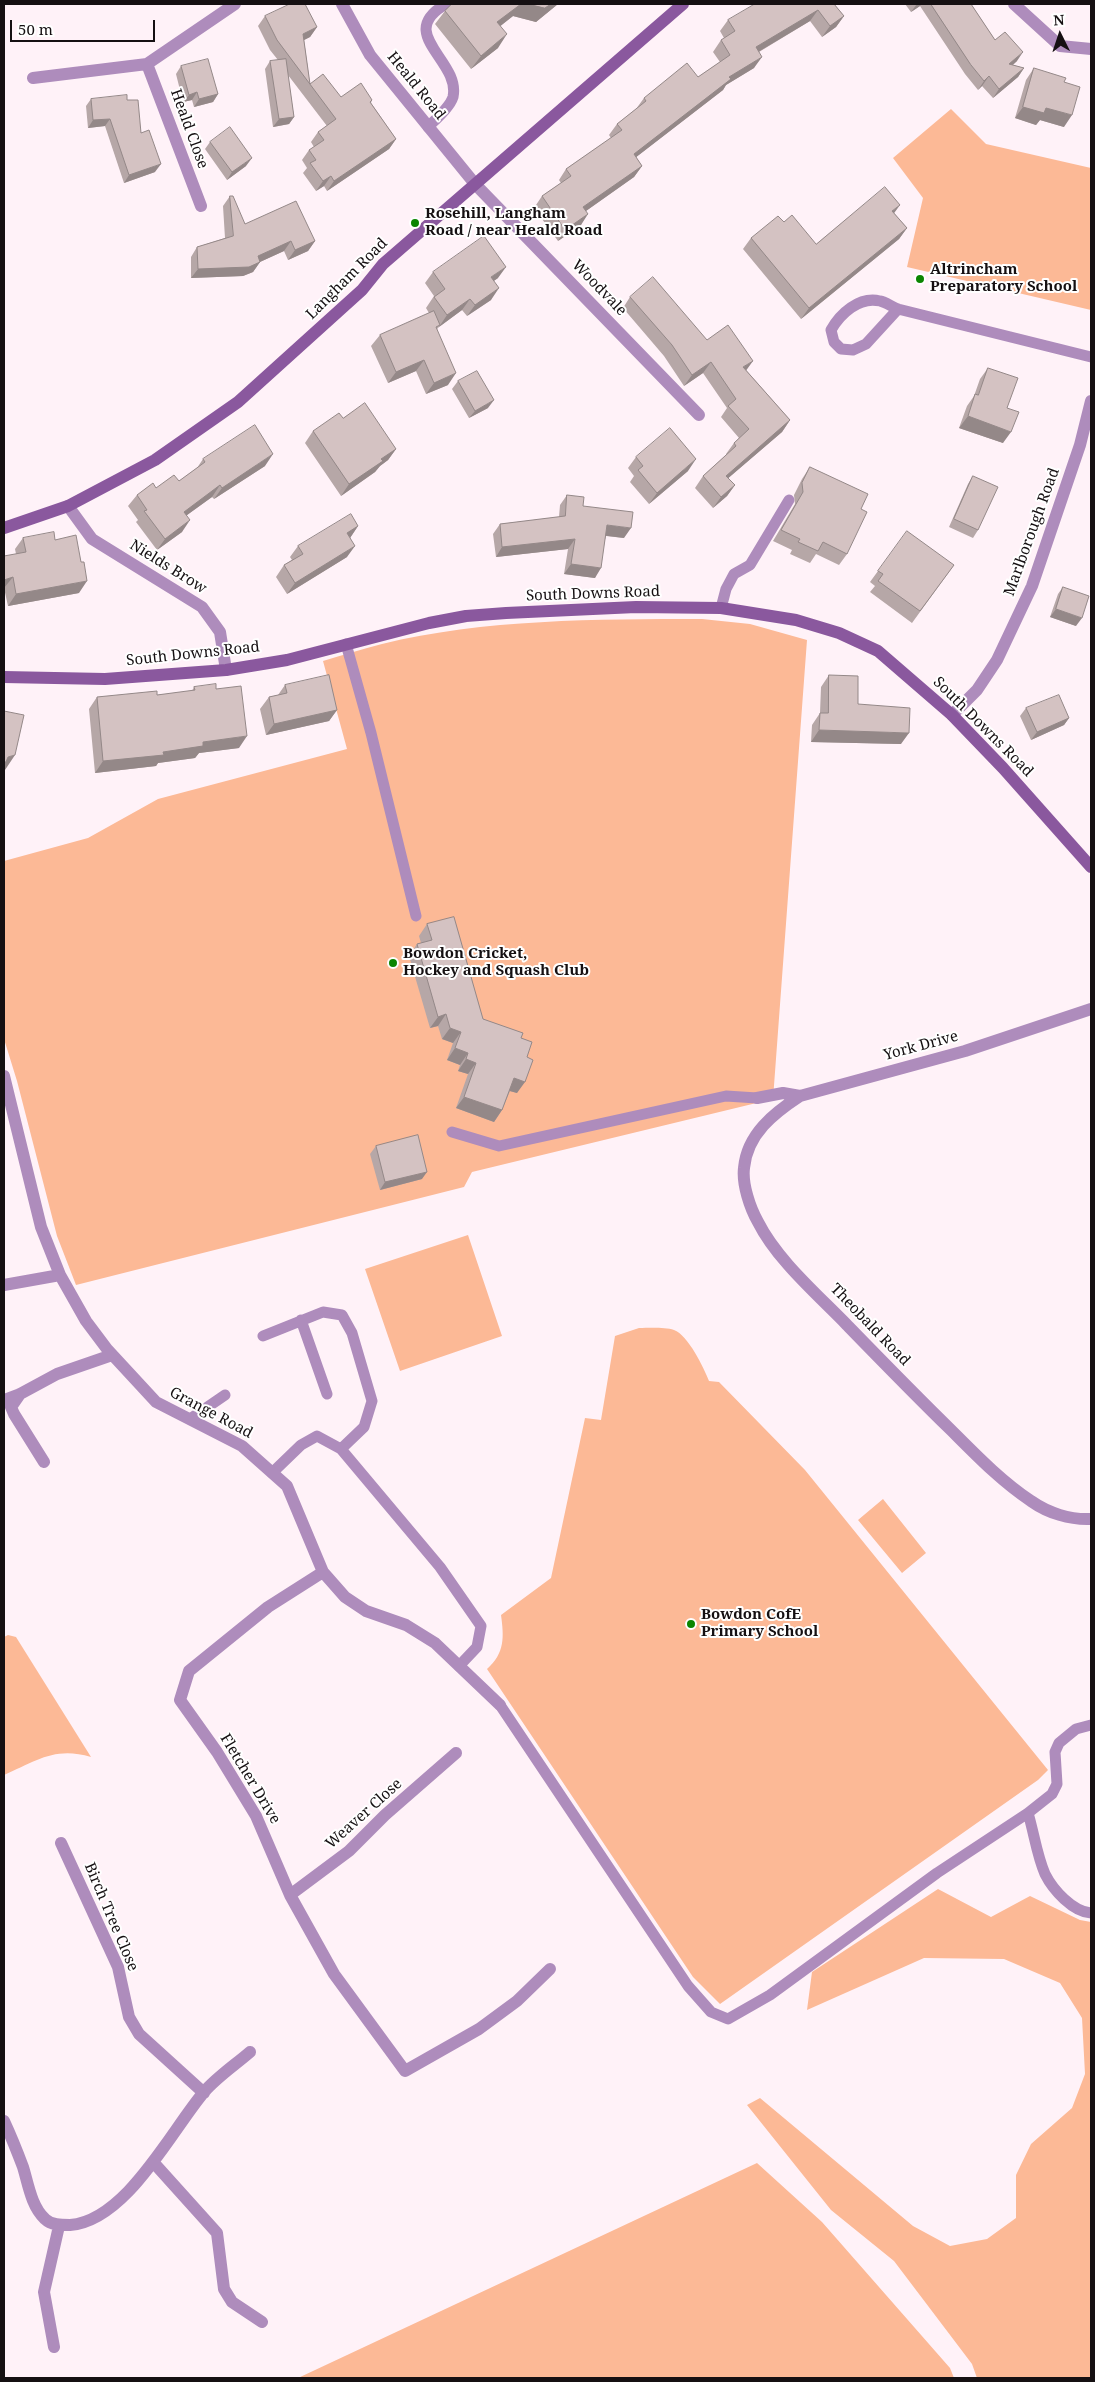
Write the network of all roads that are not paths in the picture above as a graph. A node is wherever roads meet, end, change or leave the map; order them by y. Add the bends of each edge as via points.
1 (235, 4) edge
2 (342, 4) edge
3 (446, 4) edge
4 (683, 4) edge
5 (1014, 4) edge
6 (1091, 49) edge
7 (147, 64) junction
8 (33, 78) dead end
9 (428, 127) junction
10 (475, 184) junction
11 (200, 206) dead end
12 (898, 309) junction
13 (1091, 357) edge
14 (1091, 401) edge
15 (699, 415) dead end
16 (1086, 445) edge
17 (790, 500) dead end
18 (68, 506) junction
19 (4, 528) edge
20 (721, 608) junction
21 (346, 644) junction
22 (226, 670) junction
23 (4, 677) edge
24 (952, 715) junction
25 (1091, 865) edge
26 (416, 916) dead end
27 (1091, 1009) edge
28 (4, 1076) edge
29 (800, 1096) junction
30 (757, 1098) joint
31 (452, 1132) dead end
32 (60, 1274) junction
33 (4, 1285) edge
34 (301, 1320) junction
35 (263, 1336) dead end
36 (112, 1355) junction
37 (20, 1394) junction
38 (327, 1394) dead end
39 (225, 1395) dead end
40 (4, 1400) edge
41 (190, 1419) junction
42 (341, 1449) junction
43 (44, 1462) dead end
44 (272, 1473) junction
45 (1091, 1519) edge
46 (323, 1572) junction
47 (460, 1666) junction
48 (500, 1705) joint
49 (1091, 1724) edge
50 (456, 1753) dead end
51 (1028, 1814) junction
52 (61, 1843) dead end
53 (290, 1895) junction
54 (1091, 1913) edge
55 (550, 1970) dead end
56 (250, 2052) dead end
57 (204, 2092) junction
58 (4, 2121) edge
59 (154, 2163) junction
60 (59, 2226) junction
61 (262, 2322) dead end
62 (54, 2347) dead end

1 - 7 street
2 - 9 street, Heald Road via 370,55
3 - 9 lane via 428,18 426,28 450,75 453,95 452,101
4 - 10 main road, Langham Road
5 - 6 street via 1060,46
7 - 8 street
7 - 11 street, Heald Close
9 - 10 street, Heald Road
10 - 15 street, Woodvale
10 - 18 main road, Langham Road via 383,264 362,290 238,402 155,460
12 - 12 lane via 866,344 853,350 841,349 834,342 832,330 838,318 849,309 867,300 880,301
12 - 13 lane
14 - 16 street, Marlborough Road
16 - 24 street, Marlborough Road via 1032,586 997,660 977,690
17 - 20 lane via 750,565 734,574
18 - 19 main road, Langham Road
18 - 22 street, Nields Brow via 92,539 202,607 220,632
20 - 21 main road, South Downs Road via 636,607 466,616
20 - 24 main road, South Downs Road via 796,620 878,651
21 - 22 main road, South Downs Road via 287,660
21 - 26 lane
22 - 23 main road, South Downs Road via 105,679
24 - 25 main road, South Downs Road
27 - 29 street, York Drive via 974,1049
28 - 32 street, Grange Road via 41,1228
29 - 30 street, York Drive via 783,1093
29 - 45 street, Theobald Road via 770,1118 754,1136 746,1156 744,1169 749,1198 758,1222 779,1252 823,1300 990,1469 1031,1502 1047,1510 1077,1520
30 - 31 lane via 726,1096 499,1146
32 - 33 street
32 - 36 street, Grange Road via 86,1321
34 - 35 lane
34 - 38 lane
34 - 42 lane via 323,1312 342,1315 352,1333 372,1402 364,1427
36 - 37 street via 57,1374
36 - 41 street, Grange Road via 156,1402
37 - 40 street
37 - 43 street via 11,1407
39 - 41 lane
41 - 44 street, Grange Road via 242,1446
42 - 44 lane via 317,1436 301,1445
42 - 47 lane via 440,1567 481,1626 477,1647
44 - 46 street, Grange Road via 287,1486
46 - 47 street, Grange Road via 345,1597 366,1611 406,1625 435,1642
46 - 53 street, Fletcher Drive via 268,1607 189,1671 180,1700 256,1816
47 - 48 street, Grange Road
48 - 51 lane via 688,1986 711,2012 728,2019 770,1995 937,1873
49 - 51 lane via 1076,1729 1059,1743 1055,1752 1057,1784 1052,1794
50 - 53 street, Weaver Close via 349,1851
51 - 54 lane via 1045,1874 1062,1896 1082,1912
52 - 57 street, Birch Tree Close via 118,1967 129,2017 139,2034
53 - 55 street, Fletcher Drive via 334,1974 405,2071 479,2029 517,2001
56 - 57 street
57 - 59 street
58 - 60 street via 31,2195 45,2219
59 - 60 street via 110,2207 90,2220
59 - 61 street via 217,2233 224,2289 232,2302
60 - 62 street via 44,2292

